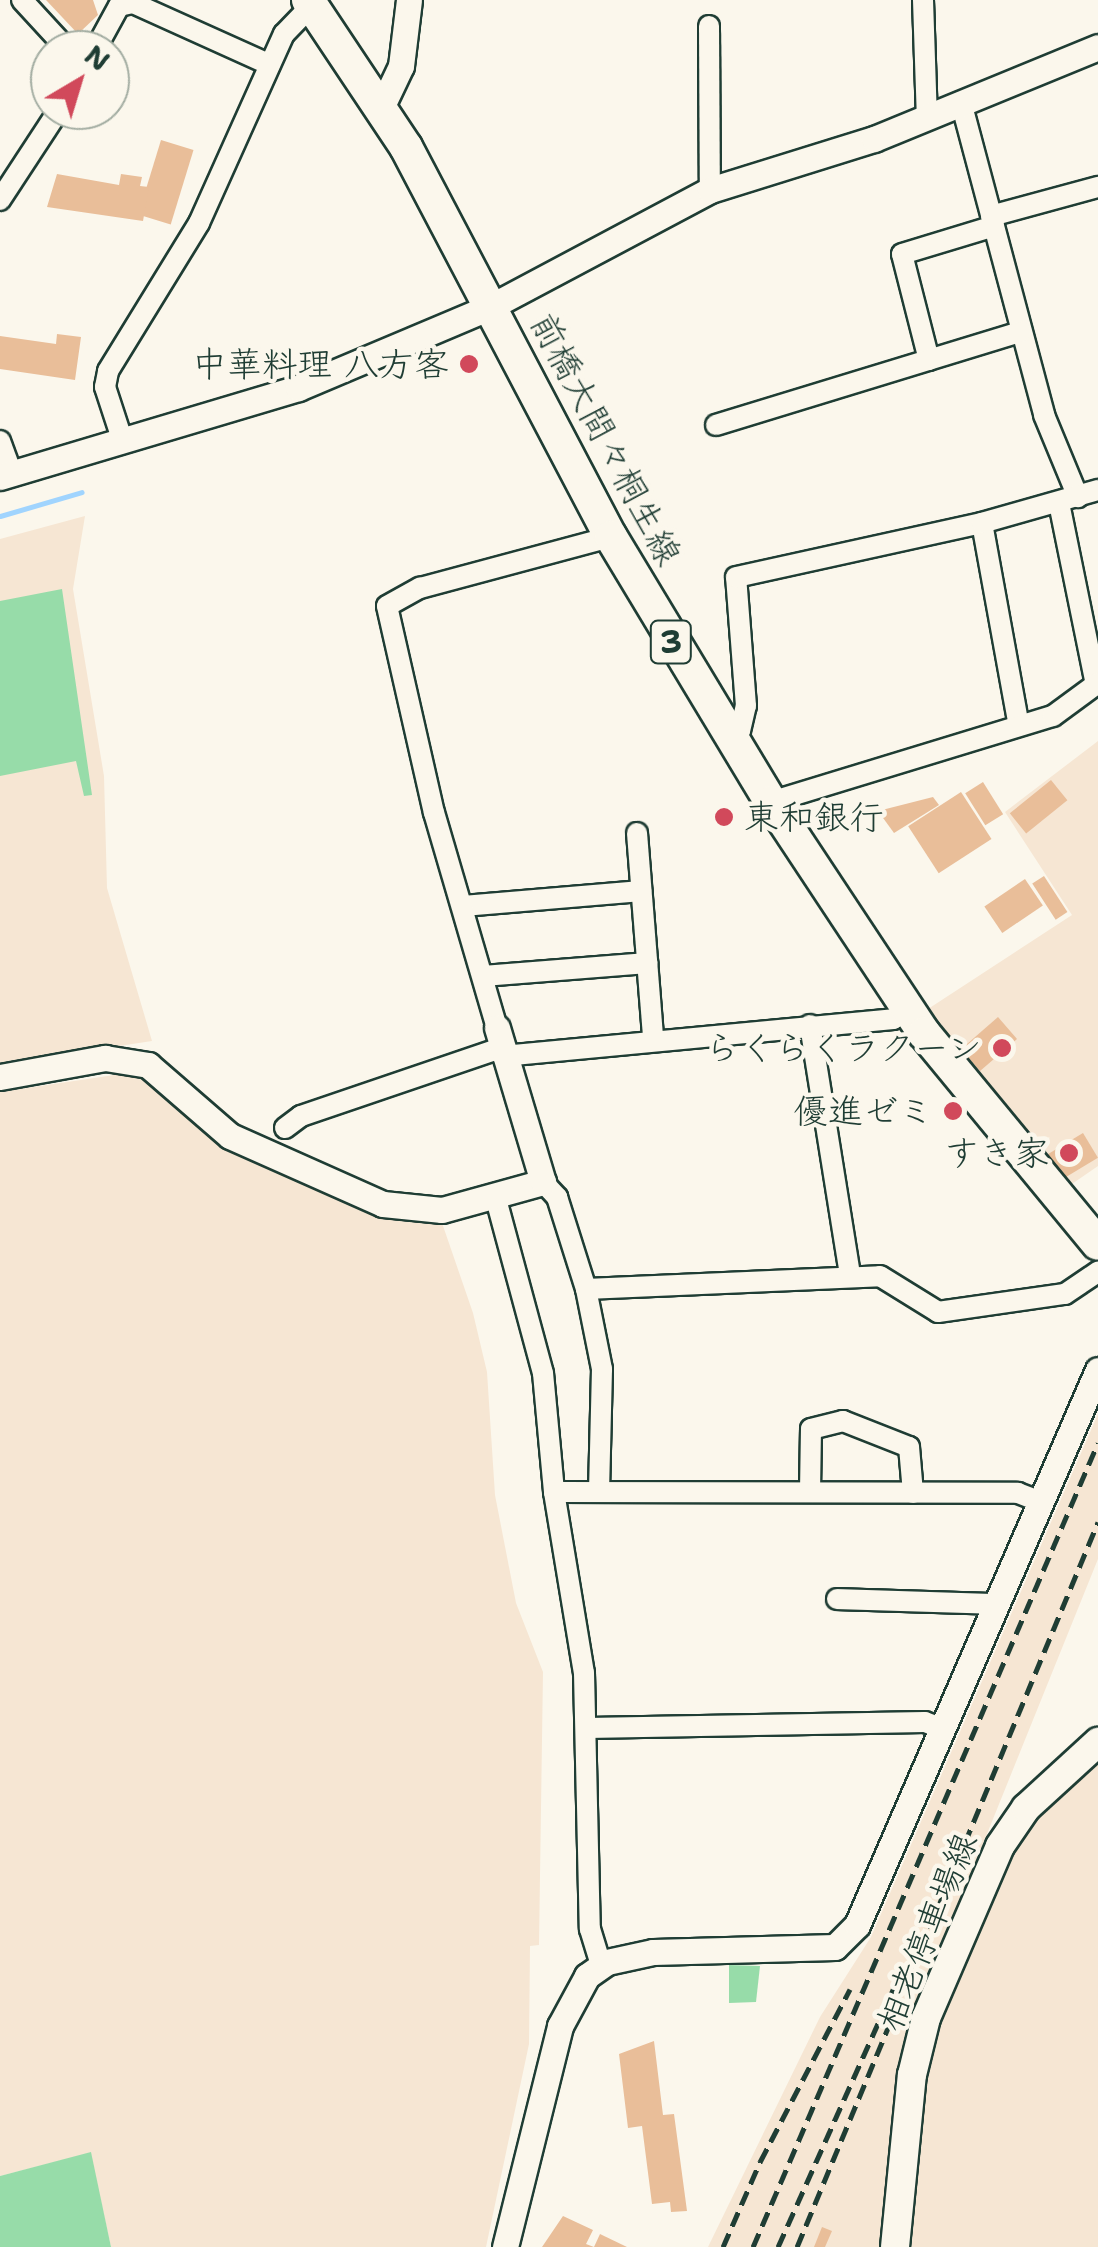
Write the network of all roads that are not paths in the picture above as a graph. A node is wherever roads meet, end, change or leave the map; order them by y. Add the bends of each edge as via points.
1 (22, 0) edge
2 (408, 0) edge
3 (923, 0) edge
4 (310, 3) edge
5 (709, 26) dead end
6 (50, 30) edge
7 (106, 30) edge
8 (1098, 47) edge
9 (270, 65) junction
10 (961, 102) junction
11 (382, 106) junction
12 (927, 118) junction
13 (45, 130) edge
14 (1098, 187) edge
15 (710, 190) junction
16 (0, 200) edge
17 (993, 221) junction
18 (490, 307) junction
19 (1021, 332) junction
20 (929, 360) junction
21 (716, 424) dead end
22 (0, 441) edge
23 (123, 442) junction
24 (6, 476) edge
25 (1078, 497) edge
26 (982, 523) junction
27 (611, 537) junction
28 (1097, 684) edge
29 (1019, 726) junction
30 (731, 738) junction
31 (771, 802) junction
32 (636, 833) dead end
33 (642, 891) junction
34 (463, 906) junction
35 (648, 963) junction
36 (484, 976) junction
37 (908, 1011) junction
38 (810, 1025) junction
39 (653, 1037) junction
40 (500, 1044) junction
41 (0, 1077) edge
42 (286, 1128) dead end
43 (543, 1182) junction
44 (496, 1199) junction
45 (1098, 1244) edge
46 (1098, 1272) edge
47 (850, 1274) junction
48 (586, 1288) junction
49 (1098, 1370) edge
50 (554, 1492) junction
51 (599, 1492) junction
52 (810, 1492) junction
53 (913, 1494) junction
54 (1042, 1502) junction
55 (837, 1599) dead end
56 (998, 1604) junction
57 (586, 1728) junction
58 (943, 1729) junction
59 (1098, 1742) edge
60 (601, 1964) junction
61 (505, 2247) edge
62 (895, 2247) edge

1 - 6 street
2 - 11 street via 400,66
3 - 12 street
4 - 9 street via 284,34
4 - 11 main road, 前橋大間々桐生線 / 3
5 - 15 street
7 - 9 street via 118,6 133,3
8 - 10 street
9 - 23 street via 199,223 108,371 105,388
10 - 12 street
10 - 17 street
11 - 18 main road, 前橋大間々桐生線 / 3
12 - 15 street
13 - 16 street
14 - 17 street
15 - 18 street
17 - 19 street
17 - 20 street via 902,254
18 - 23 street via 298,388
18 - 27 main road, 前橋大間々桐生線 / 3
19 - 20 street
19 - 25 street via 1050,435
20 - 21 street
22 - 24 street
23 - 24 street
25 - 26 street
25 - 28 street
26 - 29 street
26 - 30 street via 736,577 746,706 740,731
27 - 30 main road, 前橋大間々桐生線 / 3
27 - 34 street via 420,588 387,606 434,813
28 - 29 street via 1053,716
29 - 31 street
30 - 31 main road, 前橋大間々桐生線 / 3
31 - 37 main road, 前橋大間々桐生線 / 3
32 - 33 street
33 - 34 street
33 - 35 street
34 - 36 street
35 - 36 street
35 - 39 street
36 - 40 street
37 - 38 street via 894,1019
37 - 45 main road, 前橋大間々桐生線 / 3
38 - 39 street
38 - 47 street
39 - 40 street
40 - 42 street via 301,1116
40 - 43 street
41 - 44 street via 122,1058 172,1079 230,1136 383,1204 442,1210
43 - 44 street
43 - 48 street via 557,1197
44 - 50 street via 538,1350
46 - 47 street via 1065,1294 938,1312 887,1277
47 - 48 street
48 - 51 street via 602,1369
49 - 54 street
50 - 51 street
50 - 57 street via 584,1673
51 - 52 street
52 - 53 street
52 - 53 street via 811,1429 843,1421 909,1447
53 - 54 street via 1018,1494
54 - 56 street
55 - 56 street
56 - 58 street
57 - 58 street via 925,1722
57 - 60 street via 590,1929
58 - 60 street via 847,1940 819,1950 653,1952
59 - 62 main road, 相老停車場線 via 1038,1795 1000,1846 926,2018 912,2075
60 - 61 street via 578,1987 560,2026

